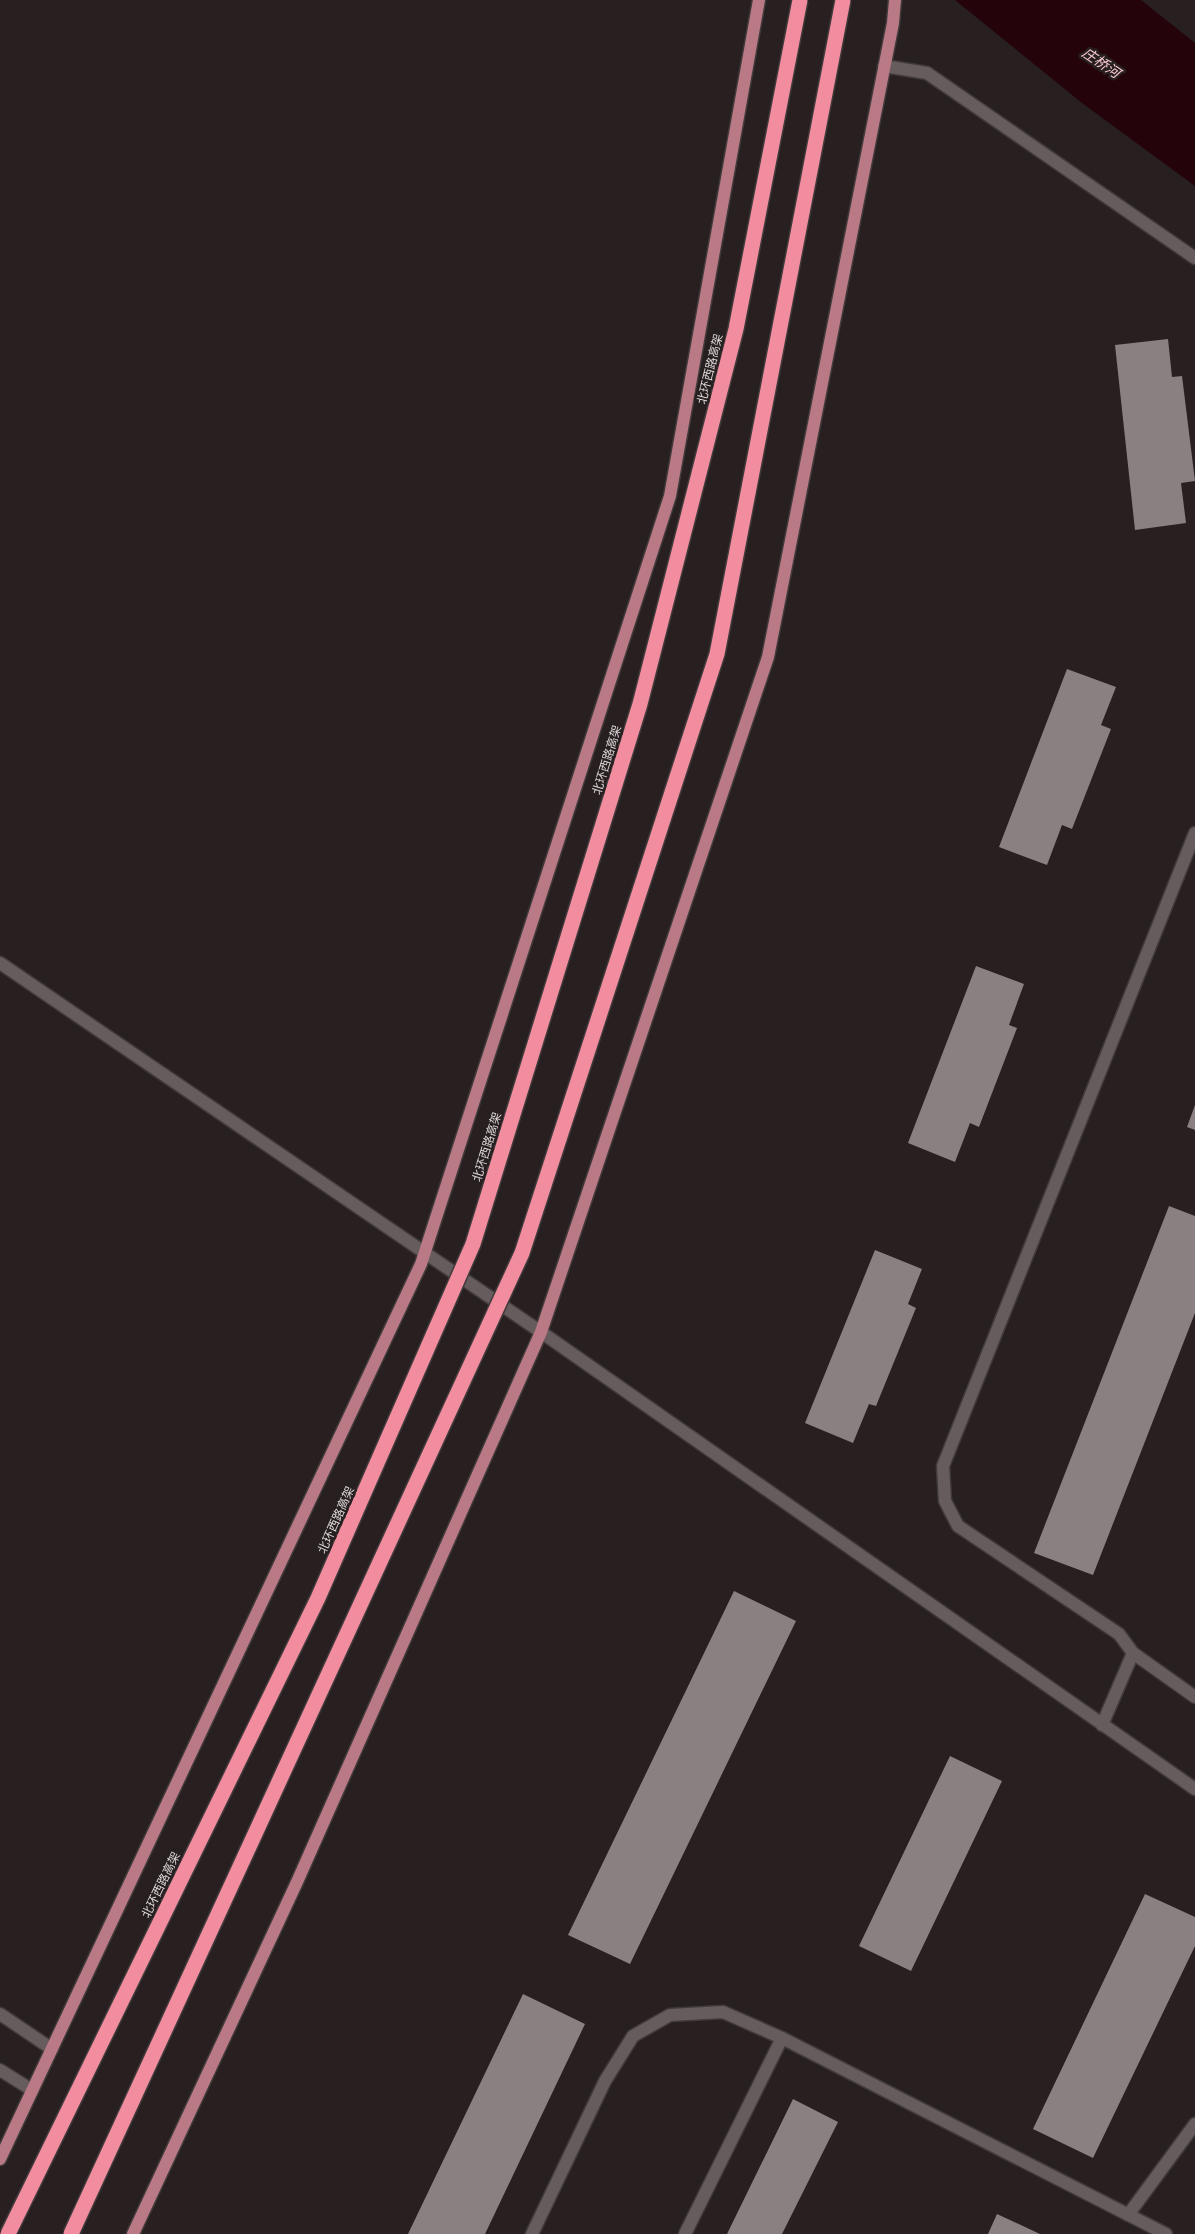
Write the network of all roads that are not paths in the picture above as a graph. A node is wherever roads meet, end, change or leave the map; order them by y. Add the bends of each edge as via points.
1 (759, 0) edge
2 (800, 0) edge
3 (843, 0) edge
4 (895, 0) edge
5 (884, 66) junction
6 (1195, 258) edge
7 (1195, 833) edge
8 (0, 963) edge
9 (425, 1253) junction
10 (541, 1332) junction
11 (1133, 1653) junction
12 (1195, 1697) edge
13 (1102, 1725) junction
14 (1195, 1789) edge
15 (0, 2014) edge
16 (782, 2038) junction
17 (52, 2049) junction
18 (0, 2070) edge
19 (32, 2090) junction
20 (1195, 2124) edge
21 (0, 2159) edge
22 (1128, 2215) junction
23 (8, 2234) edge
24 (71, 2234) edge
25 (133, 2234) edge
26 (532, 2234) edge
27 (685, 2234) edge
28 (1166, 2234) edge

1 - 9 main road via 670,496
2 - 23 highway, 北环西路高架, bridge via 736,329 640,704 473,1244 318,1598
3 - 24 highway, bridge via 717,654 522,1253
4 - 5 main road
5 - 6 street via 927,73
5 - 10 main road via 768,657
7 - 11 street via 943,1466 944,1501 958,1526 1119,1634
8 - 9 street
9 - 10 street
9 - 17 main road
10 - 13 street
10 - 25 main road via 297,1882
11 - 12 street
11 - 13 street
13 - 14 street
15 - 17 street
16 - 22 street
16 - 26 street via 724,2012 670,2015 633,2036 605,2081
16 - 27 street
17 - 19 main road
18 - 19 street
19 - 21 main road
20 - 22 street
22 - 28 street

